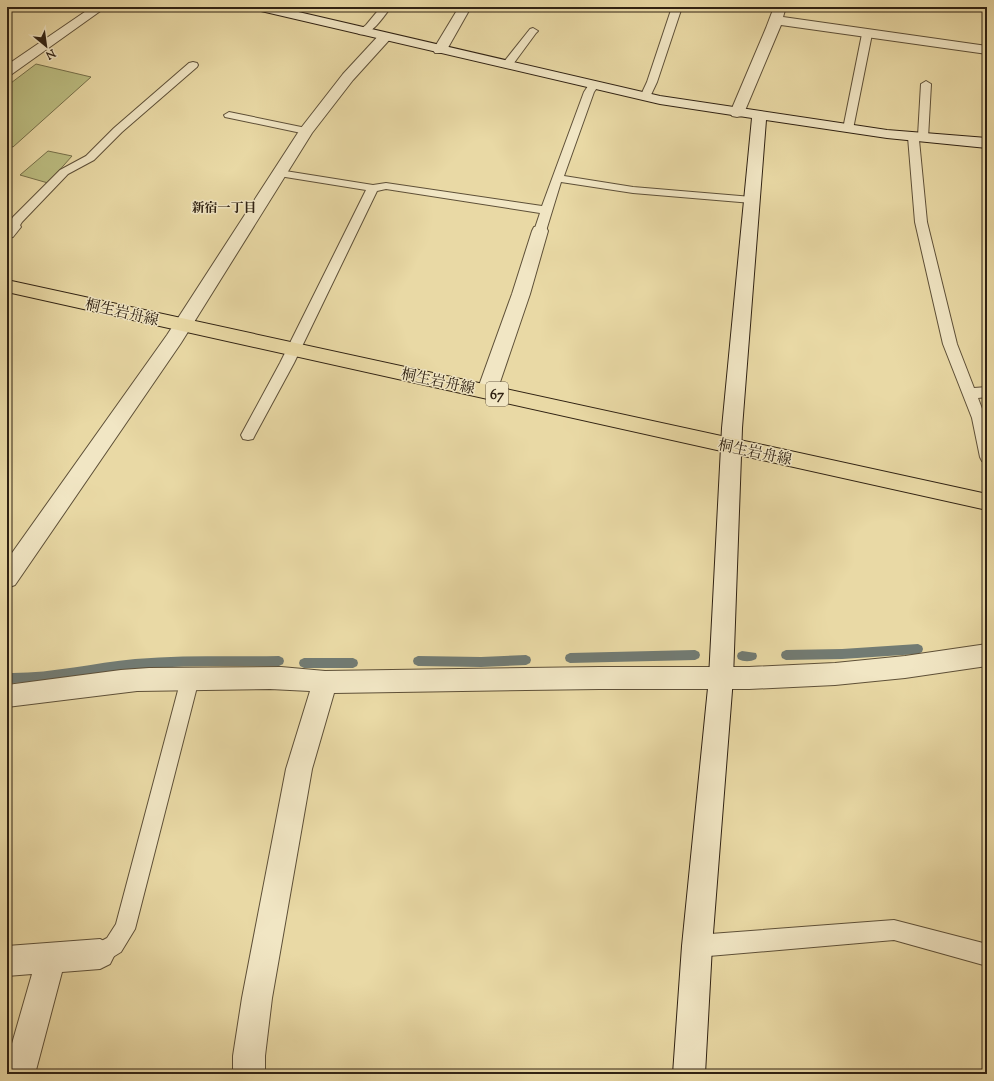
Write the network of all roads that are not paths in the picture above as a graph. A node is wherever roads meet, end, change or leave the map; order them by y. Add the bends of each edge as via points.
1 (100, 7) edge
2 (261, 7) edge
3 (386, 7) edge
4 (465, 7) edge
5 (678, 7) edge
6 (778, 13) edge
7 (533, 31) dead end
8 (362, 32) junction
9 (867, 34) junction
10 (385, 36) junction
11 (440, 50) junction
12 (987, 50) edge
13 (193, 65) dead end
14 (507, 65) junction
15 (7, 71) edge
16 (926, 84) dead end
17 (594, 85) junction
18 (645, 97) junction
19 (737, 113) junction
20 (229, 115) dead end
21 (759, 116) junction
22 (848, 128) junction
23 (306, 131) junction
24 (918, 138) junction
25 (987, 143) edge
26 (278, 173) junction
27 (556, 178) junction
28 (373, 188) junction
29 (752, 200) junction
30 (546, 210) junction
31 (10, 230) edge
32 (540, 231) joint
33 (7, 286) edge
34 (184, 326) junction
35 (293, 349) junction
36 (487, 392) junction
37 (987, 392) edge
38 (970, 393) junction
39 (248, 435) dead end
40 (730, 447) junction
41 (987, 457) edge
42 (987, 502) edge
43 (7, 578) edge
44 (987, 655) edge
45 (721, 678) junction
46 (190, 679) junction
47 (325, 682) junction
48 (7, 696) edge
49 (697, 946) junction
50 (100, 954) joint
51 (987, 955) edge
52 (51, 957) junction
53 (7, 961) edge
54 (19, 1074) edge
55 (248, 1074) edge
56 (689, 1074) edge

1 - 15 street
2 - 8 street
3 - 8 lane
4 - 11 street
5 - 18 lane
6 - 9 street
6 - 19 street
7 - 14 lane
8 - 10 street
9 - 12 street
9 - 22 lane
10 - 11 street
10 - 23 street via 348,77
11 - 14 street
13 - 31 lane via 87,160 64,172
14 - 17 street
16 - 24 lane
17 - 18 street
17 - 27 lane
18 - 19 street
19 - 21 street
20 - 23 lane
21 - 22 street
21 - 29 street
22 - 24 street
23 - 26 street
24 - 25 street
24 - 38 lane via 921,222 950,344
26 - 28 lane
26 - 34 street
27 - 29 lane via 633,190
27 - 30 lane
28 - 30 lane via 386,186
28 - 35 lane
29 - 40 street
30 - 32 lane
32 - 36 street
33 - 34 main road, 桐生岩舟線 / 67
34 - 35 main road, 桐生岩舟線 / 67
34 - 43 street
35 - 36 main road, 桐生岩舟線 / 67
35 - 39 lane
36 - 40 main road, 桐生岩舟線 / 67
37 - 38 lane
38 - 41 lane via 979,418
40 - 42 main road, 桐生岩舟線 / 67
40 - 45 street
44 - 45 street via 835,674
45 - 47 street
45 - 49 street
46 - 47 street via 306,678
46 - 48 street via 137,680
46 - 50 lane via 125,929 114,945
47 - 55 street via 299,769 257,998
49 - 51 lane via 894,930
49 - 56 street
50 - 52 street
52 - 53 street
52 - 54 street

